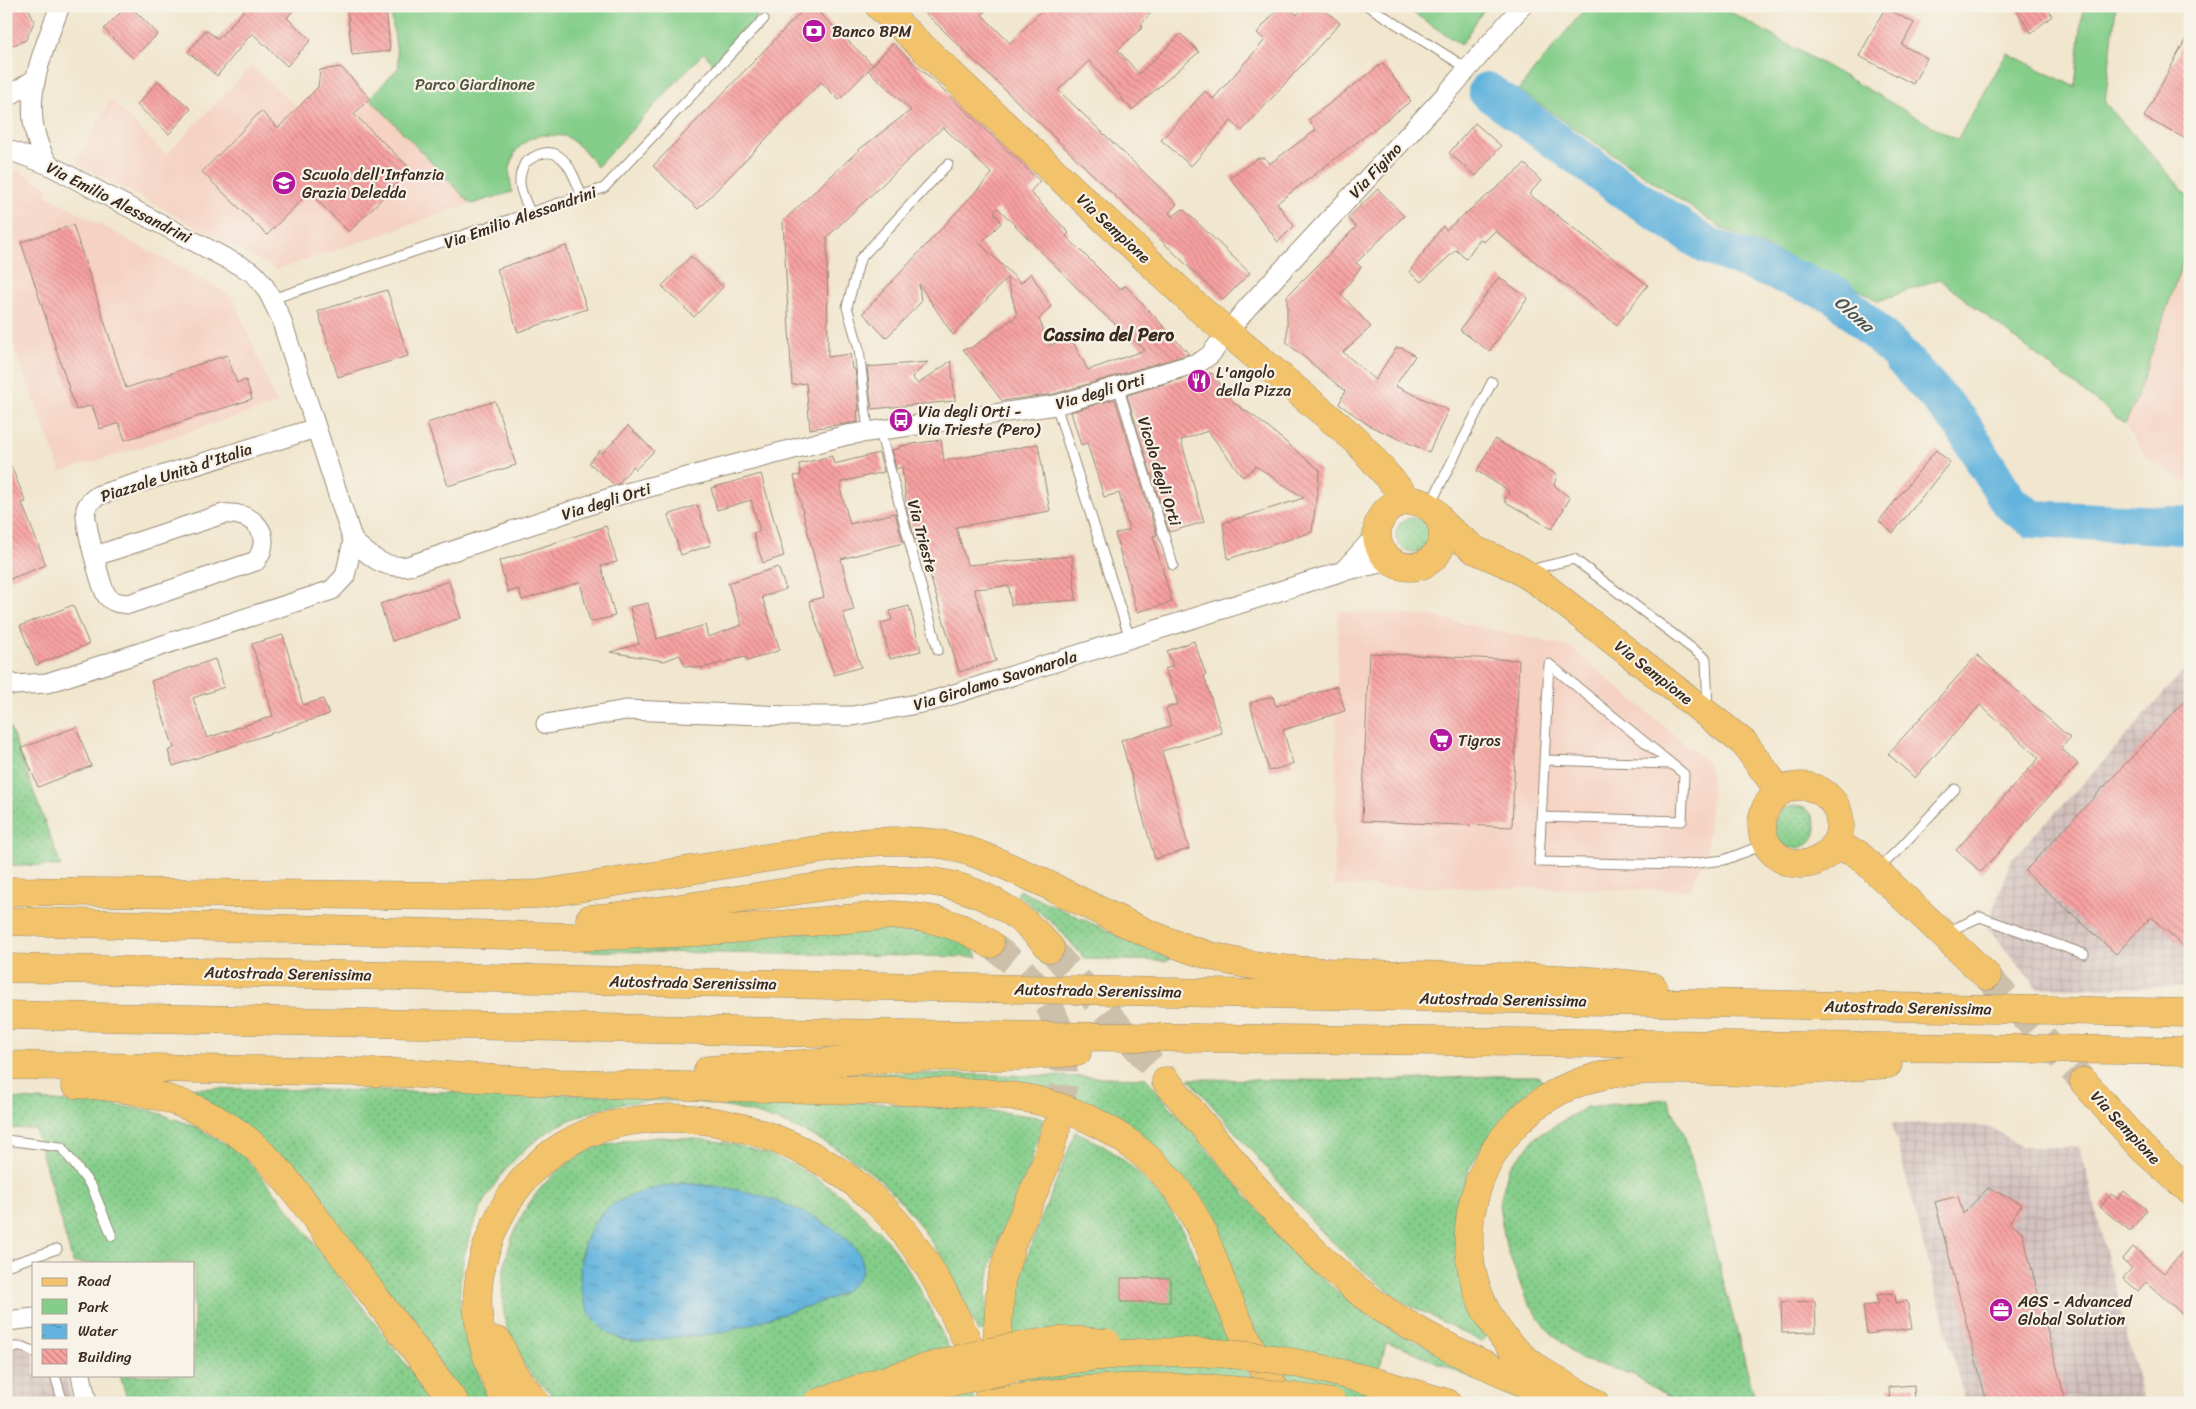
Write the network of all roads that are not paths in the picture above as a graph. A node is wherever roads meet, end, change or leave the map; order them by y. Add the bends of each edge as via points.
1 (46, 6) edge
2 (60, 6) edge
3 (879, 6) edge
4 (1368, 6) edge
5 (1522, 6) edge
6 (764, 19) dead end
7 (53, 26) junction
8 (1468, 69) junction
9 (35, 79) junction
10 (6, 98) edge
11 (6, 149) edge
12 (948, 164) dead end
13 (50, 165) junction
14 (582, 197) junction
15 (531, 214) junction
16 (272, 300) junction
17 (1228, 333) junction
18 (1492, 382) dead end
19 (1118, 386) junction
20 (1056, 405) junction
21 (316, 428) junction
22 (874, 432) junction
23 (1357, 441) junction
24 (1427, 511) junction
25 (1379, 525) junction
26 (353, 541) junction
27 (95, 556) junction
28 (1391, 561) junction
29 (1429, 562) junction
30 (1173, 565) dead end
31 (1519, 570) junction
32 (1343, 571) junction
33 (1130, 639) junction
34 (938, 650) dead end
35 (10, 683) edge
36 (1708, 714) junction
37 (546, 724) dead end
38 (1544, 760) junction
39 (1671, 764) junction
40 (1955, 789) dead end
41 (1780, 792) junction
42 (1541, 817) junction
43 (1766, 844) junction
44 (1834, 845) junction
45 (1876, 871) junction
46 (6, 891) edge
47 (6, 921) edge
48 (249, 926) junction
49 (1942, 934) junction
50 (990, 944) tunnel mouth
51 (1050, 948) tunnel mouth
52 (2084, 954) dead end
53 (6, 968) edge
54 (1987, 976) tunnel mouth
55 (1796, 1005) junction
56 (2190, 1013) edge
57 (6, 1015) edge
58 (1266, 1039) junction
59 (2114, 1051) junction
60 (2190, 1052) edge
61 (6, 1066) edge
62 (404, 1073) junction
63 (1166, 1081) tunnel mouth
64 (6, 1082) edge
65 (2084, 1082) tunnel mouth
66 (1056, 1129) tunnel mouth
67 (6, 1140) edge
68 (2190, 1191) edge
69 (112, 1236) dead end
70 (489, 1238) junction
71 (57, 1249) dead end
72 (6, 1266) edge
73 (32, 1318) edge
74 (6, 1321) edge
75 (6, 1347) edge
76 (32, 1351) edge
77 (1210, 1354) junction
78 (978, 1367) junction
79 (55, 1376) edge
80 (81, 1376) edge
81 (62, 1403) edge
82 (88, 1403) edge
83 (456, 1403) edge
84 (506, 1403) edge
85 (536, 1403) edge
86 (817, 1403) edge
87 (878, 1403) edge
88 (992, 1403) edge
89 (1005, 1403) edge
90 (1011, 1403) edge
91 (1284, 1403) edge
92 (1333, 1403) edge
93 (1448, 1403) edge
94 (1567, 1403) edge
95 (1595, 1403) edge

1 - 7 street
2 - 7 street
3 - 17 main road, Via Sempione
4 - 8 lane
5 - 8 street, Via Figino
6 - 14 lane, Via Emilio Alessandrini via 604,188
7 - 9 street
8 - 17 street, Via Figino
9 - 10 street
9 - 13 street via 33,128 38,148
11 - 13 street, Via Emilio Alessandrini
12 - 22 lane via 860,259 847,307 859,349
13 - 16 street, Via Emilio Alessandrini via 252,272 264,284
14 - 15 lane, Via Emilio Alessandrini
14 - 15 lane via 568,163 551,154 542,154 525,163 519,181
15 - 16 lane, Via Emilio Alessandrini
16 - 21 street, Via Emilio Alessandrini
17 - 19 street, Via degli Orti via 1210,356 1200,362
17 - 23 main road, Via Sempione
18 - 24 lane
19 - 20 street, Via degli Orti
19 - 30 lane, Vicolo degli Orti
20 - 22 street, Via degli Orti
20 - 33 lane
21 - 26 street, Via Emilio Alessandrini
21 - 27 street, Piazzale Unità d'Italia via 99,495 86,509
22 - 26 street, Via degli Orti via 847,435 619,495 408,566 398,568 379,563
22 - 34 lane, Via Trieste
23 - 24 main road, Via Sempione
23 - 25 main road, Via Sempione via 1376,485
24 - 25 main road via 1398,503
24 - 29 main road via 1441,546
24 - 31 main road, Via Sempione via 1475,550
25 - 28 main road via 1378,546
25 - 32 street, Via Girolamo Savonarola
26 - 35 street via 345,576 332,590 47,683
27 - 27 street, Piazzale Unità d'Italia via 103,590 116,603 128,604 256,561 263,544 262,532 246,515 223,514
28 - 29 main road via 1410,568
28 - 32 street, Via Girolamo Savonarola
29 - 31 main road via 1467,562
31 - 36 main road, Via Sempione
31 - 36 lane via 1574,558 1706,659
32 - 33 street, Via Girolamo Savonarola
33 - 37 street, Via Girolamo Savonarola via 932,701 853,716 626,710
36 - 41 main road, Via Sempione via 1744,743
38 - 39 lane
38 - 39 lane via 1549,664
38 - 42 lane
39 - 42 lane via 1684,774 1682,821
40 - 45 lane
41 - 43 main road via 1770,800 1761,821
41 - 44 main road via 1802,786 1823,793 1832,801 1840,822
42 - 43 lane via 1539,862 1681,865 1724,860
43 - 44 main road via 1783,860 1806,864 1817,861
44 - 45 main road via 1858,854
45 - 49 main road
46 - 55 main road via 540,894 892,840 948,846 978,854 1161,939 1230,961 1302,971 1600,980
47 - 48 main road
48 - 50 main road via 574,937 696,932 892,915 946,922
48 - 51 main road via 508,924 576,920 653,912 872,879 913,878 959,888 998,904 1035,931
49 - 52 lane via 1980,917
49 - 54 main road
53 - 55 main road, Autostrada Serenissima
55 - 56 main road, Autostrada Serenissima
57 - 58 main road
58 - 59 main road
58 - 62 main road via 1019,1056 907,1057 697,1071
59 - 60 main road
59 - 95 main road via 1760,1072 1645,1071 1584,1080 1547,1098 1520,1121 1488,1160 1471,1206 1470,1257 1484,1306 1504,1337 1532,1364
61 - 62 main road
62 - 91 main road via 560,1083 983,1094 1038,1100 1089,1118 1111,1130 1155,1165 1186,1204 1210,1250 1236,1316
63 - 94 main road via 1300,1236 1347,1282 1396,1317 1449,1347
64 - 83 main road via 88,1084 148,1094 207,1114 231,1128 272,1164
65 - 68 main road, Via Sempione via 2141,1147
66 - 90 main road via 1044,1168 1012,1242 1001,1281 997,1340 1000,1366
67 - 69 lane via 61,1148 92,1187
70 - 78 main road via 520,1182 550,1153 586,1132 641,1119 702,1120 735,1126 778,1140 824,1162 882,1207 924,1262
70 - 84 main road via 477,1282 476,1302 486,1352
70 - 85 main road via 487,1277 491,1318 512,1372
71 - 72 lane
73 - 74 street
75 - 76 lane
77 - 86 main road, bridge via 1059,1340 977,1355 901,1374
77 - 87 main road, bridge via 1130,1354 1025,1366 962,1378
77 - 93 main road, bridge via 1273,1359 1376,1382
78 - 88 main road
78 - 89 main road
79 - 81 lane
80 - 82 street
88 - 92 main road, bridge via 1063,1391 1154,1386 1245,1390

